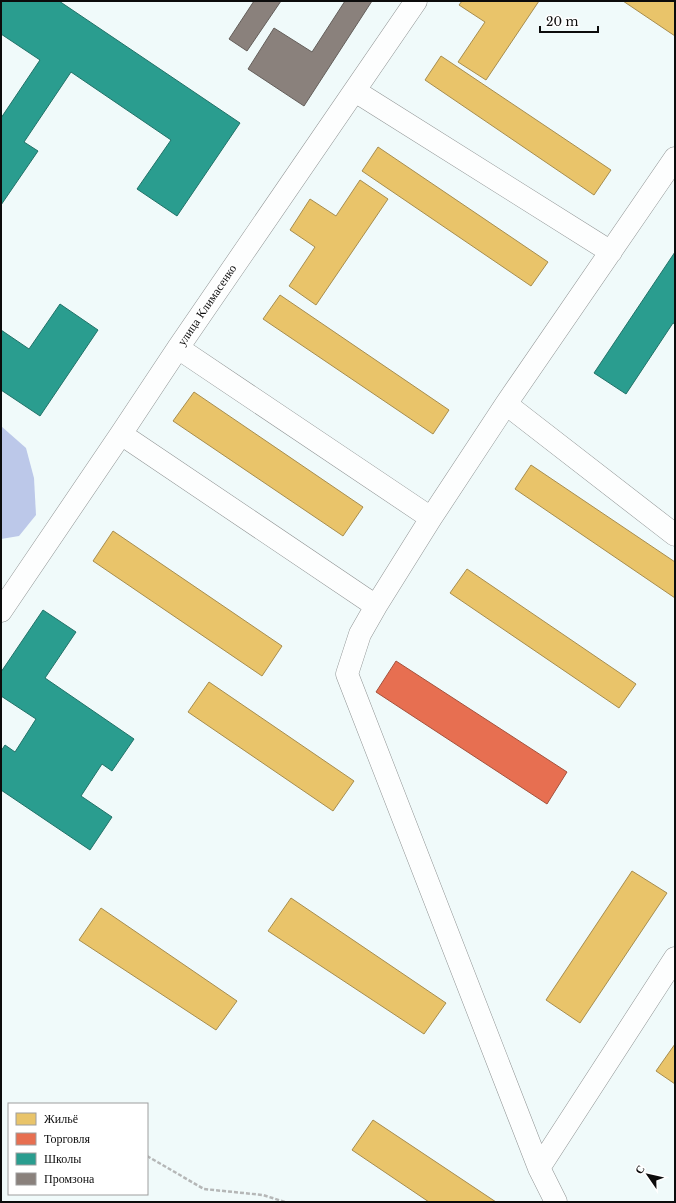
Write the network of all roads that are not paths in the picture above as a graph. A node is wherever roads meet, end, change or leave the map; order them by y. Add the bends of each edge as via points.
1 (416, 1) edge
2 (355, 91) junction
3 (675, 158) edge
4 (611, 252) junction
5 (178, 348) junction
6 (506, 404) junction
7 (122, 434) junction
8 (431, 518) junction
9 (675, 535) edge
10 (376, 606) junction
11 (1, 611) edge
12 (675, 958) edge
13 (539, 1168) junction
14 (556, 1202) edge

1 - 2 street, улица Климасенко
2 - 4 street
2 - 5 street, улица Климасенко
3 - 4 street
4 - 6 street
5 - 7 street, улица Климасенко
5 - 8 street
6 - 8 street
6 - 9 street
7 - 10 street
7 - 11 street, улица Климасенко
8 - 10 street
10 - 13 street via 360,634 347,674
12 - 13 street
13 - 14 street

